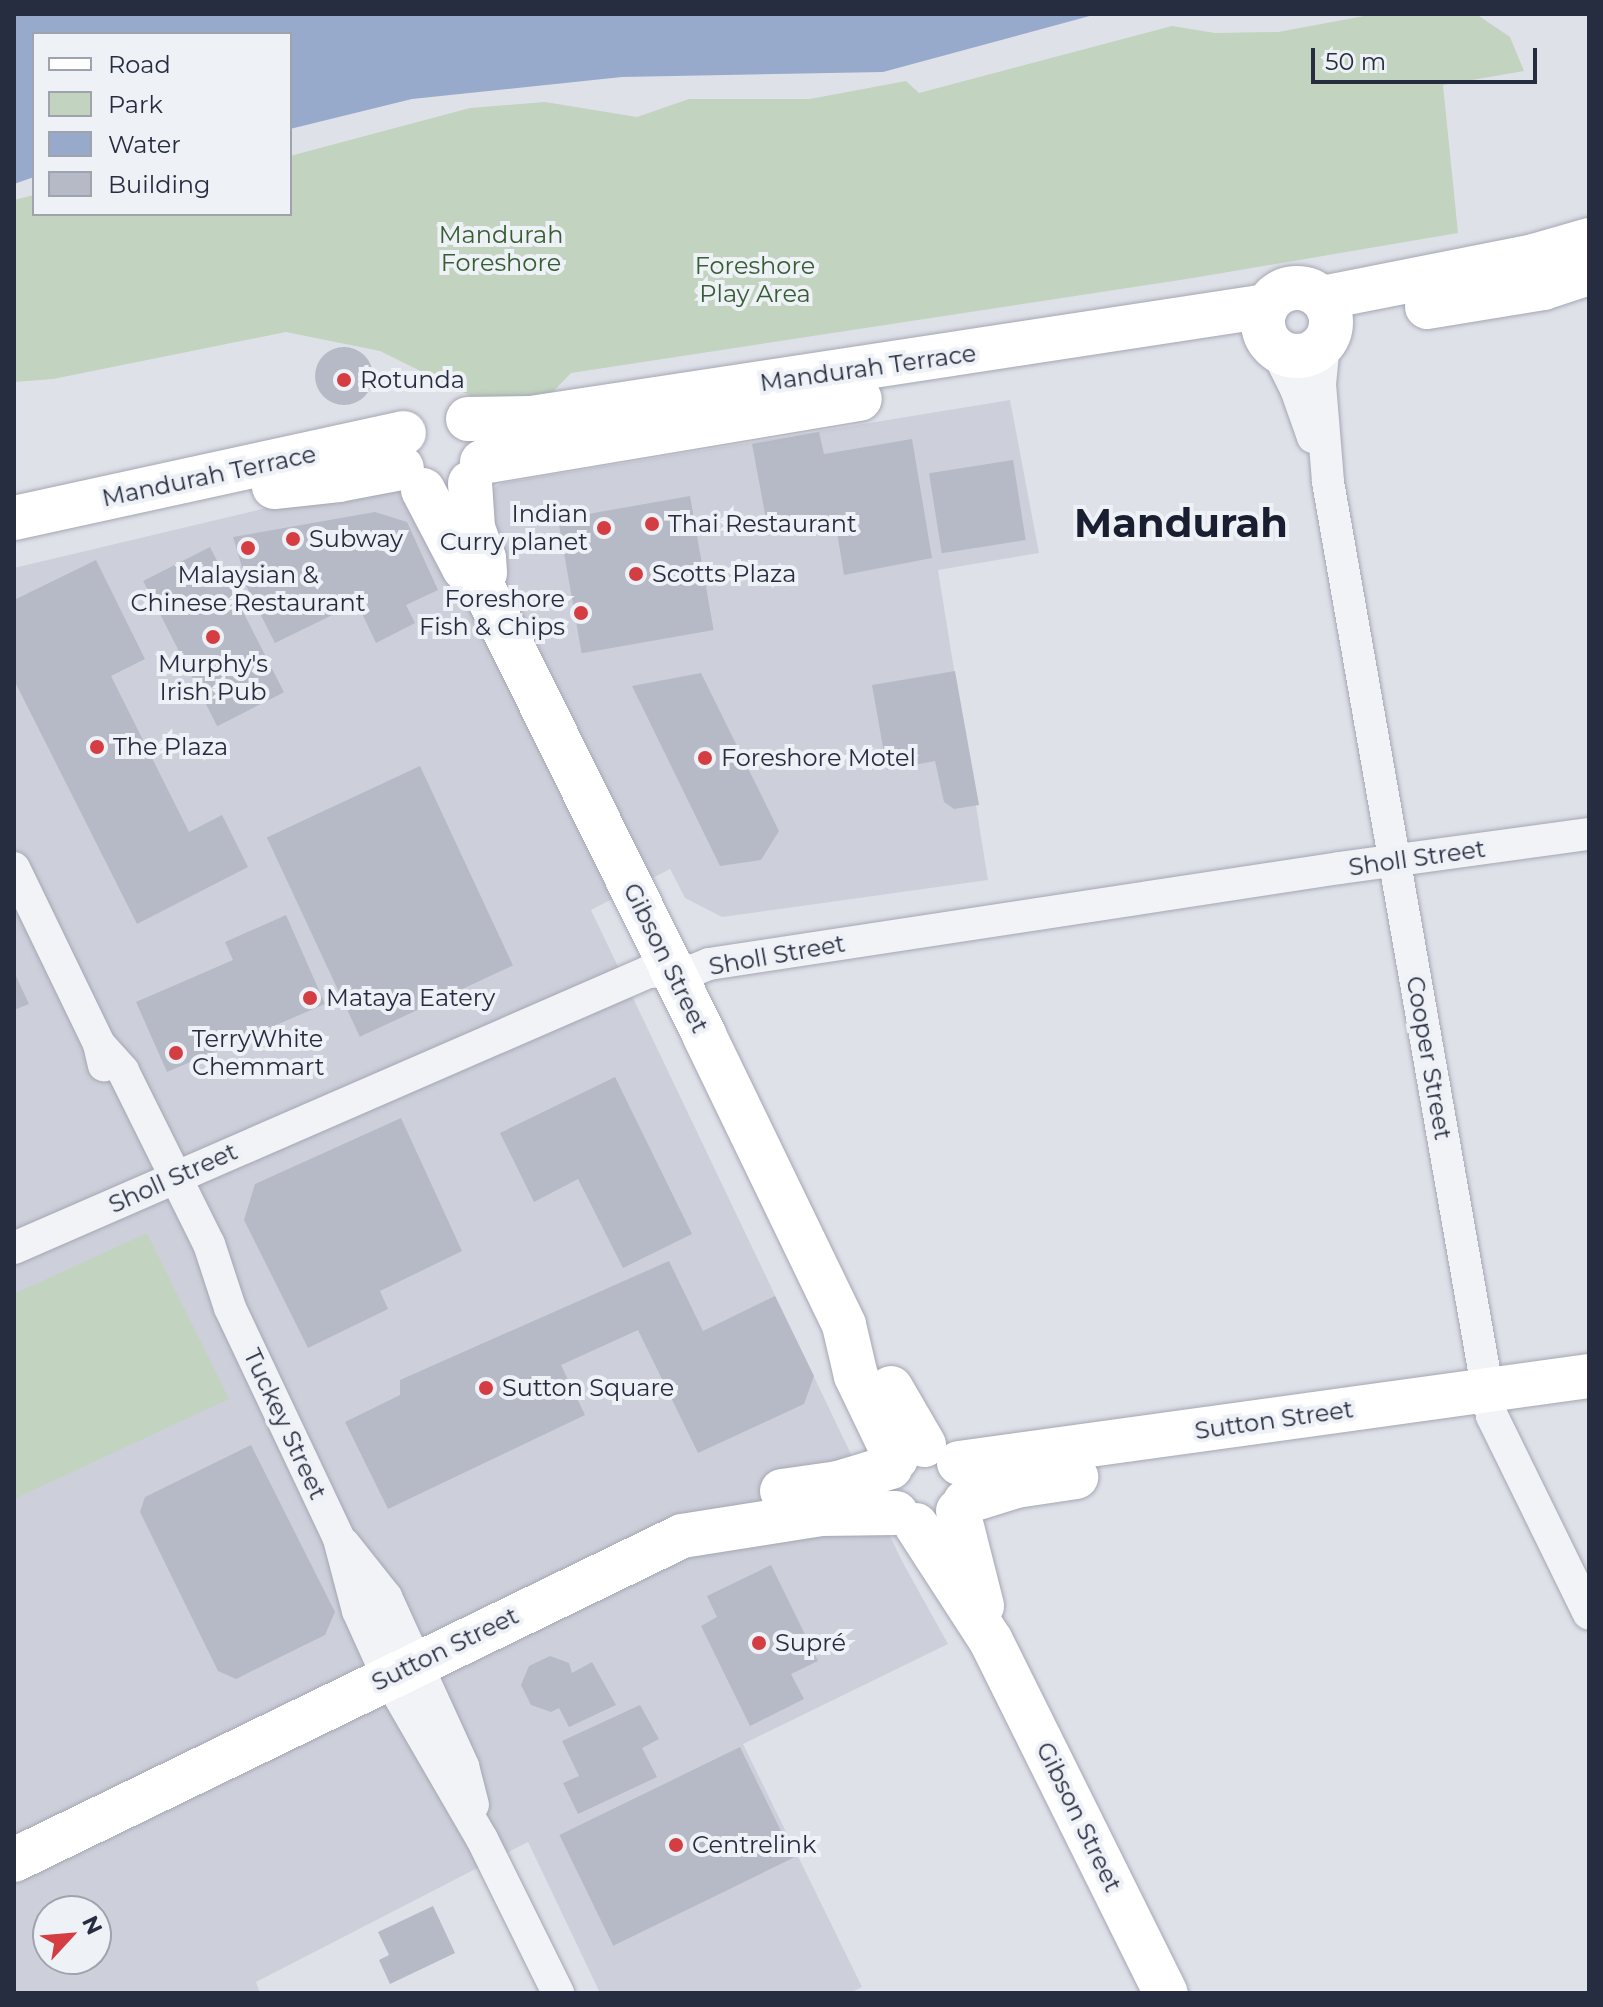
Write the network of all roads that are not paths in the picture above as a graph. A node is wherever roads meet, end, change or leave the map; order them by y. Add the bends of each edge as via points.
1 (1589, 240) edge
2 (1589, 273) edge
3 (1326, 323) junction
4 (1270, 330) junction
5 (468, 419) junction
6 (410, 463) junction
7 (476, 472) junction
8 (1328, 482) junction
9 (14, 518) edge
10 (14, 548) edge
11 (485, 591) junction
12 (1589, 834) edge
13 (1393, 861) junction
14 (14, 868) edge
15 (672, 971) junction
16 (166, 1181) junction
17 (14, 1248) edge
18 (1589, 1376) edge
19 (1490, 1403) junction
20 (1589, 1403) edge
21 (932, 1474) junction
22 (906, 1519) junction
23 (1589, 1614) edge
24 (991, 1641) junction
25 (396, 1657) junction
26 (14, 1828) edge
27 (14, 1860) edge
28 (558, 1993) edge
29 (1166, 1993) edge

1 - 3 street via 1505,262
2 - 3 street via 1543,288
3 - 4 street via 1306,355 1285,354
3 - 4 street via 1303,288 1292,288 1282,291
3 - 8 street, Cooper Street via 1320,384
4 - 5 street, Mandurah Terrace via 531,418
4 - 7 street, Mandurah Terrace
4 - 8 street, Cooper Street
5 - 6 street via 457,412 432,410 411,422
5 - 7 street via 481,438
6 - 7 street via 447,494
6 - 9 street, Mandurah Terrace
6 - 10 street, Mandurah Terrace via 77,528
6 - 11 street, Gibson Street via 464,568
7 - 11 street, Gibson Street via 473,528 484,558
8 - 13 street, Cooper Street
11 - 15 street, Gibson Street
12 - 13 street, Sholl Street
13 - 15 street, Sholl Street
13 - 19 street, Cooper Street
14 - 16 street, Tuckey Street via 99,1044 123,1071
15 - 16 street, Sholl Street via 648,972
15 - 21 street, Gibson Street via 844,1325 878,1365
16 - 17 street, Sholl Street
16 - 25 street, Tuckey Street via 209,1244 230,1308 339,1539 358,1611
18 - 19 street, Sutton Street
19 - 20 street, Sutton Street
19 - 21 street, Sutton Street
19 - 23 street, Cooper Street
21 - 22 street, Sutton Street via 938,1525
21 - 22 street via 886,1490
21 - 24 street, Gibson Street
21 - 25 street, Sutton Street via 690,1505 624,1531
22 - 24 street, Gibson Street
22 - 25 street, Sutton Street via 821,1514 682,1536
24 - 29 street, Gibson Street
25 - 26 street, Sutton Street
25 - 27 street, Sutton Street
25 - 28 street, Tuckey Street via 463,1766 482,1839

